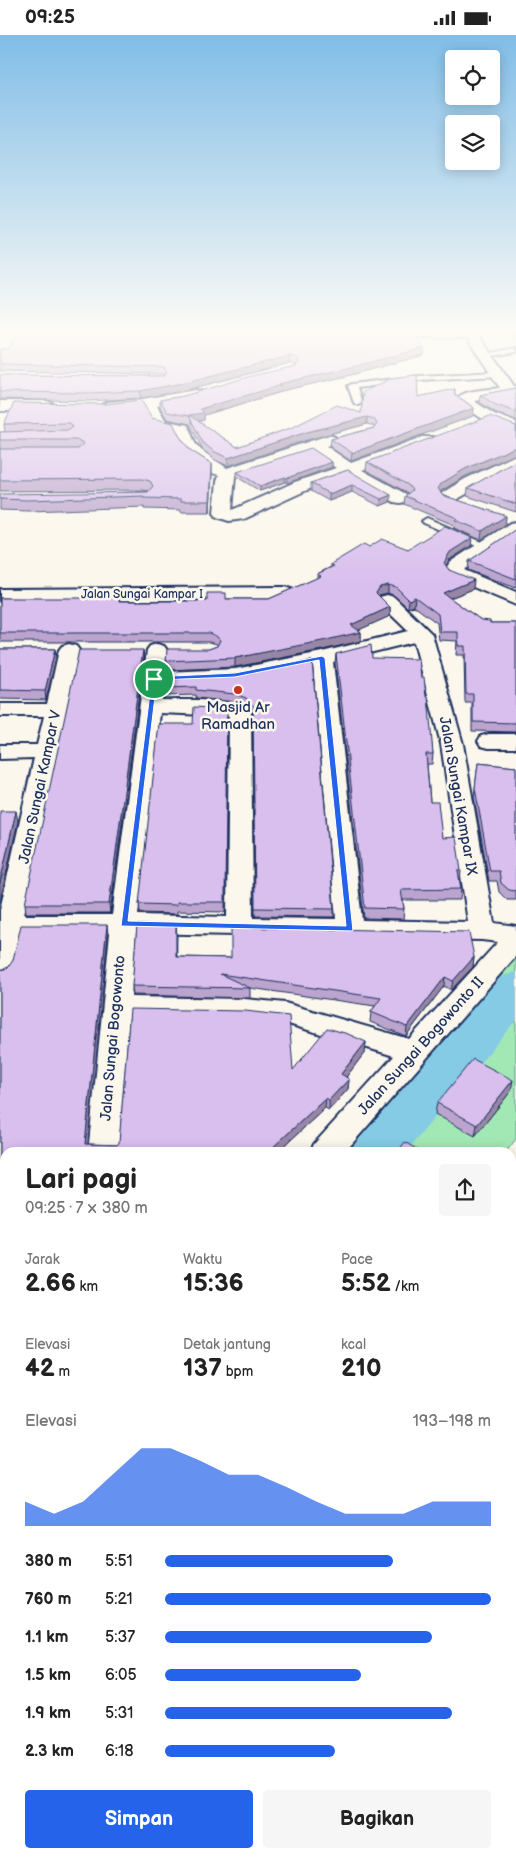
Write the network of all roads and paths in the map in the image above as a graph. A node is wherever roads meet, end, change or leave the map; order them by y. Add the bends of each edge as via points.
1 (154, 414) edge
2 (486, 414) edge
3 (490, 417) junction
4 (471, 424) edge
5 (516, 428) edge
6 (443, 434) edge
7 (346, 436) edge
8 (313, 445) junction
9 (516, 460) edge
10 (349, 469) junction
11 (228, 473) junction
12 (400, 497) dead end
13 (465, 503) edge
14 (427, 521) dead end
15 (513, 521) edge
16 (486, 547) junction
17 (284, 593) edge
18 (0, 595) edge
19 (516, 599) edge
20 (387, 601) edge
21 (422, 634) junction
22 (69, 650) dead end
23 (156, 650) dead end
24 (322, 658) junction
25 (154, 679) junction
26 (151, 706) junction
27 (0, 710) edge
28 (56, 710) junction
29 (489, 741) dead end
30 (516, 741) edge
31 (47, 751) junction
32 (0, 752) edge
33 (5, 924) edge
34 (124, 924) junction
35 (240, 926) junction
36 (350, 929) junction
37 (482, 931) junction
38 (516, 935) edge
39 (516, 939) edge
40 (0, 969) edge
41 (116, 1007) junction
42 (415, 1052) junction
43 (104, 1147) edge
44 (330, 1147) edge

1 - 11 street via 160,425 182,428 186,443 197,457
2 - 3 street
3 - 4 street
3 - 5 street
6 - 10 street
7 - 8 street
8 - 10 street
8 - 11 street
9 - 13 street via 448,497
10 - 11 street via 234,516 223,513
10 - 12 street
14 - 16 lane
15 - 16 street
16 - 19 street via 457,565 454,572
17 - 18 street, Jalan Sungai Kampar I
20 - 21 street
21 - 24 street
21 - 37 street, Jalan Sungai Kampar IX via 452,744
22 - 28 street, Jalan Sungai Kampar V
23 - 25 street, Jalan Sungai Bogowonto
24 - 25 street via 235,675
24 - 36 street
25 - 26 street, Jalan Sungai Bogowonto
26 - 34 street, Jalan Sungai Bogowonto
26 - 35 street via 232,709 240,713
27 - 28 street
28 - 31 street, Jalan Sungai Kampar V
29 - 30 street
31 - 32 street
31 - 33 street, Jalan Sungai Kampar V via 13,913
33 - 34 street
33 - 40 street, Jalan Sungai Kampar V
34 - 35 street
34 - 41 street, Jalan Sungai Bogowonto
35 - 36 street
36 - 37 street
37 - 38 street
39 - 42 street, Jalan Sungai Bogowonto II
41 - 42 street via 245,1009 286,1013
41 - 43 street, Jalan Sungai Bogowonto
42 - 44 street, Jalan Sungai Bogowonto II

